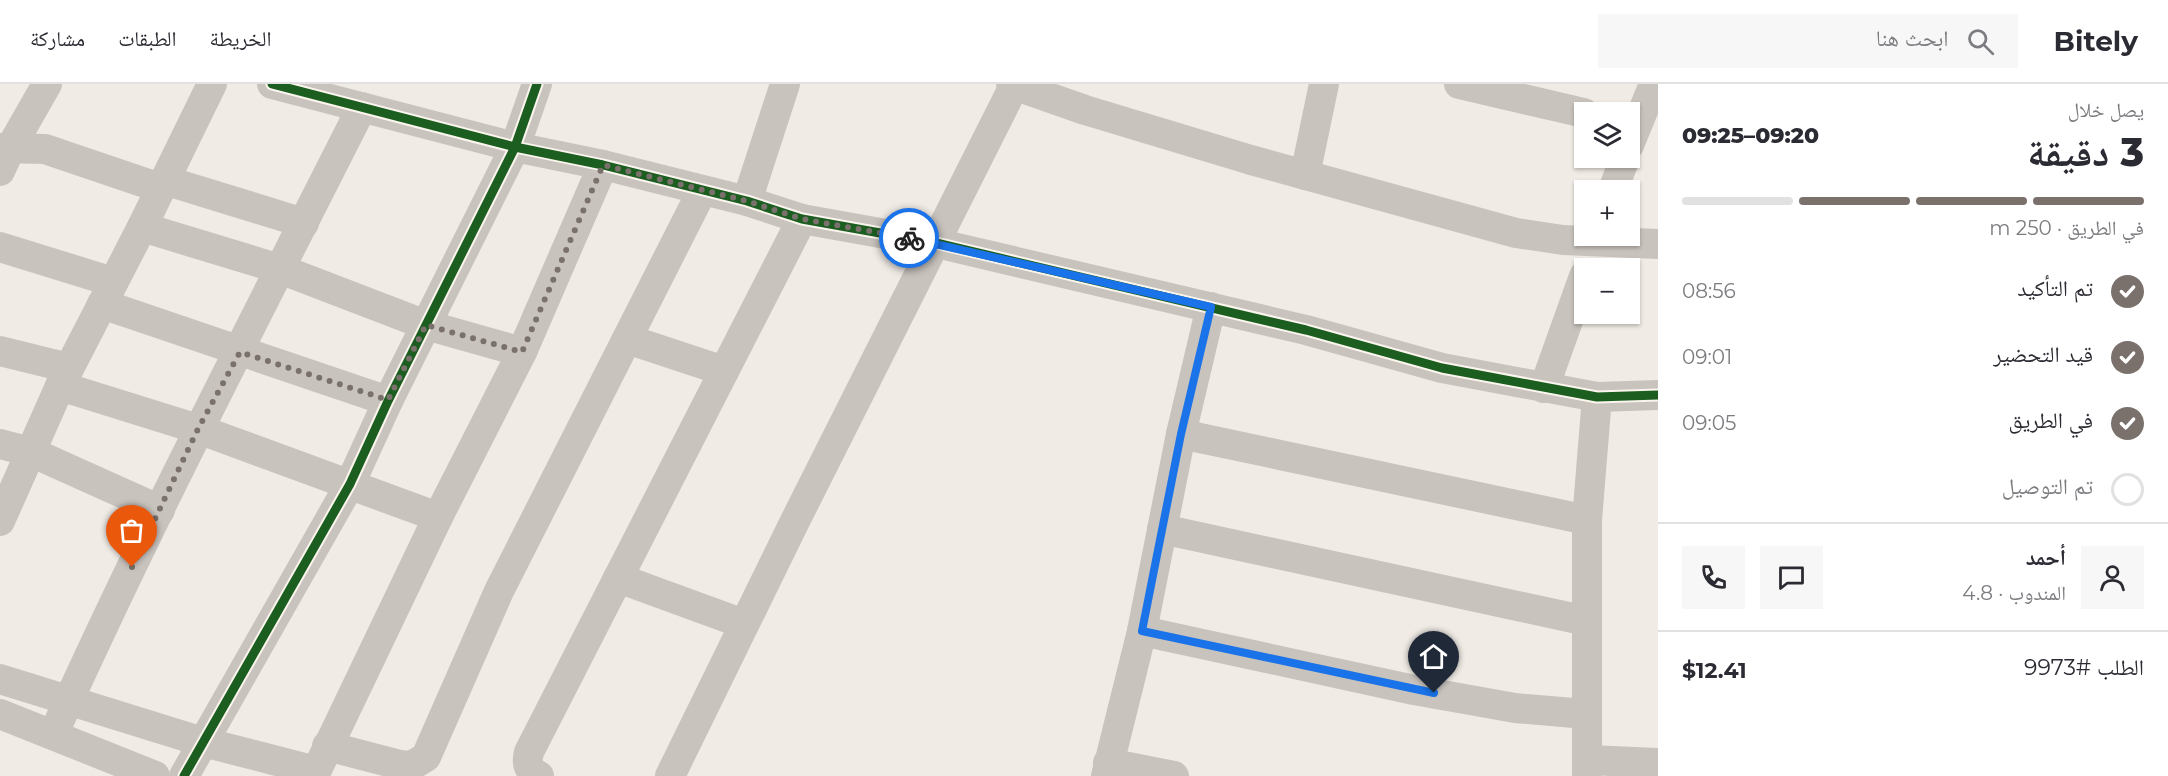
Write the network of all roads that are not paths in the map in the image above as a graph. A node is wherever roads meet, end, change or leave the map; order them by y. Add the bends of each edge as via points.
1 (47, 84) edge
2 (212, 84) edge
3 (272, 84) edge
4 (537, 84) edge
5 (785, 84) edge
6 (1014, 84) edge
7 (1324, 84) edge
8 (1459, 84) edge
9 (1654, 84) edge
10 (363, 107) junction
11 (1574, 111) edge
12 (1640, 121) edge
13 (515, 147) junction
14 (4, 155) edge
15 (603, 165) junction
16 (1305, 175) junction
17 (162, 184) junction
18 (702, 191) junction
19 (747, 201) junction
20 (802, 219) junction
21 (304, 223) junction
22 (142, 227) junction
23 (936, 243) junction
24 (1658, 244) edge
25 (0, 247) edge
26 (1593, 248) edge
27 (280, 269) junction
28 (107, 293) junction
29 (1574, 304) edge
30 (1211, 307) junction
31 (426, 325) junction
32 (627, 339) junction
33 (0, 351) edge
34 (240, 352) junction
35 (522, 352) junction
36 (724, 371) junction
37 (64, 377) junction
38 (1544, 388) junction
39 (1658, 395) edge
40 (1597, 397) junction
41 (388, 400) junction
42 (198, 429) junction
43 (1181, 434) junction
44 (0, 444) edge
45 (31, 452) junction
46 (350, 484) junction
47 (160, 510) junction
48 (438, 517) junction
49 (1587, 520) junction
50 (0, 521) edge
51 (1162, 529) junction
52 (618, 578) junction
53 (1587, 621) junction
54 (744, 624) junction
55 (1142, 631) junction
56 (0, 679) edge
57 (69, 700) junction
58 (0, 714) edge
59 (1586, 714) junction
60 (53, 735) junction
61 (203, 742) junction
62 (1658, 763) edge
63 (319, 764) edge
64 (1588, 768) edge
65 (1107, 769) edge
66 (155, 776) edge
67 (184, 776) edge
68 (539, 776) edge
69 (670, 776) edge
70 (1174, 776) edge

1 - 14 street
2 - 17 street
3 - 10 street
4 - 13 street
5 - 19 street
6 - 16 street via 1085,110
6 - 23 street
7 - 16 street
8 - 11 street
9 - 12 street
10 - 13 street
10 - 21 street
13 - 15 street
13 - 31 street
14 - 17 street via 45,149
15 - 18 street
15 - 35 street
16 - 26 street via 1515,233
17 - 21 street
17 - 22 street
18 - 19 street
18 - 32 street
19 - 20 street
20 - 23 street
20 - 36 street
21 - 27 street
22 - 27 street
22 - 28 street
23 - 30 street
23 - 54 street
24 - 26 street
25 - 28 street
27 - 31 street
27 - 34 street
28 - 34 street
28 - 37 street
29 - 38 street
30 - 38 street via 1442,368
30 - 43 street
31 - 35 street
31 - 41 street
32 - 36 street
32 - 63 street via 499,591 426,757 411,766
33 - 37 street
34 - 41 street
34 - 42 street
35 - 48 street
36 - 52 street
37 - 42 street
37 - 45 street
38 - 40 street
39 - 40 street
40 - 49 street
41 - 46 street
42 - 46 street
42 - 47 street
43 - 49 street
43 - 51 street
44 - 45 street
45 - 47 street
45 - 50 street
46 - 48 street
46 - 61 street
47 - 57 street
48 - 63 street
49 - 53 street
51 - 53 street
51 - 55 street
52 - 54 street
52 - 68 street via 529,752 529,768
53 - 59 street
54 - 69 street
55 - 59 street via 1414,690 1515,708
55 - 65 street
56 - 57 street
57 - 60 street
57 - 61 street
58 - 60 street
59 - 64 street
60 - 66 street
61 - 63 street
61 - 67 street
62 - 64 street
65 - 70 street

